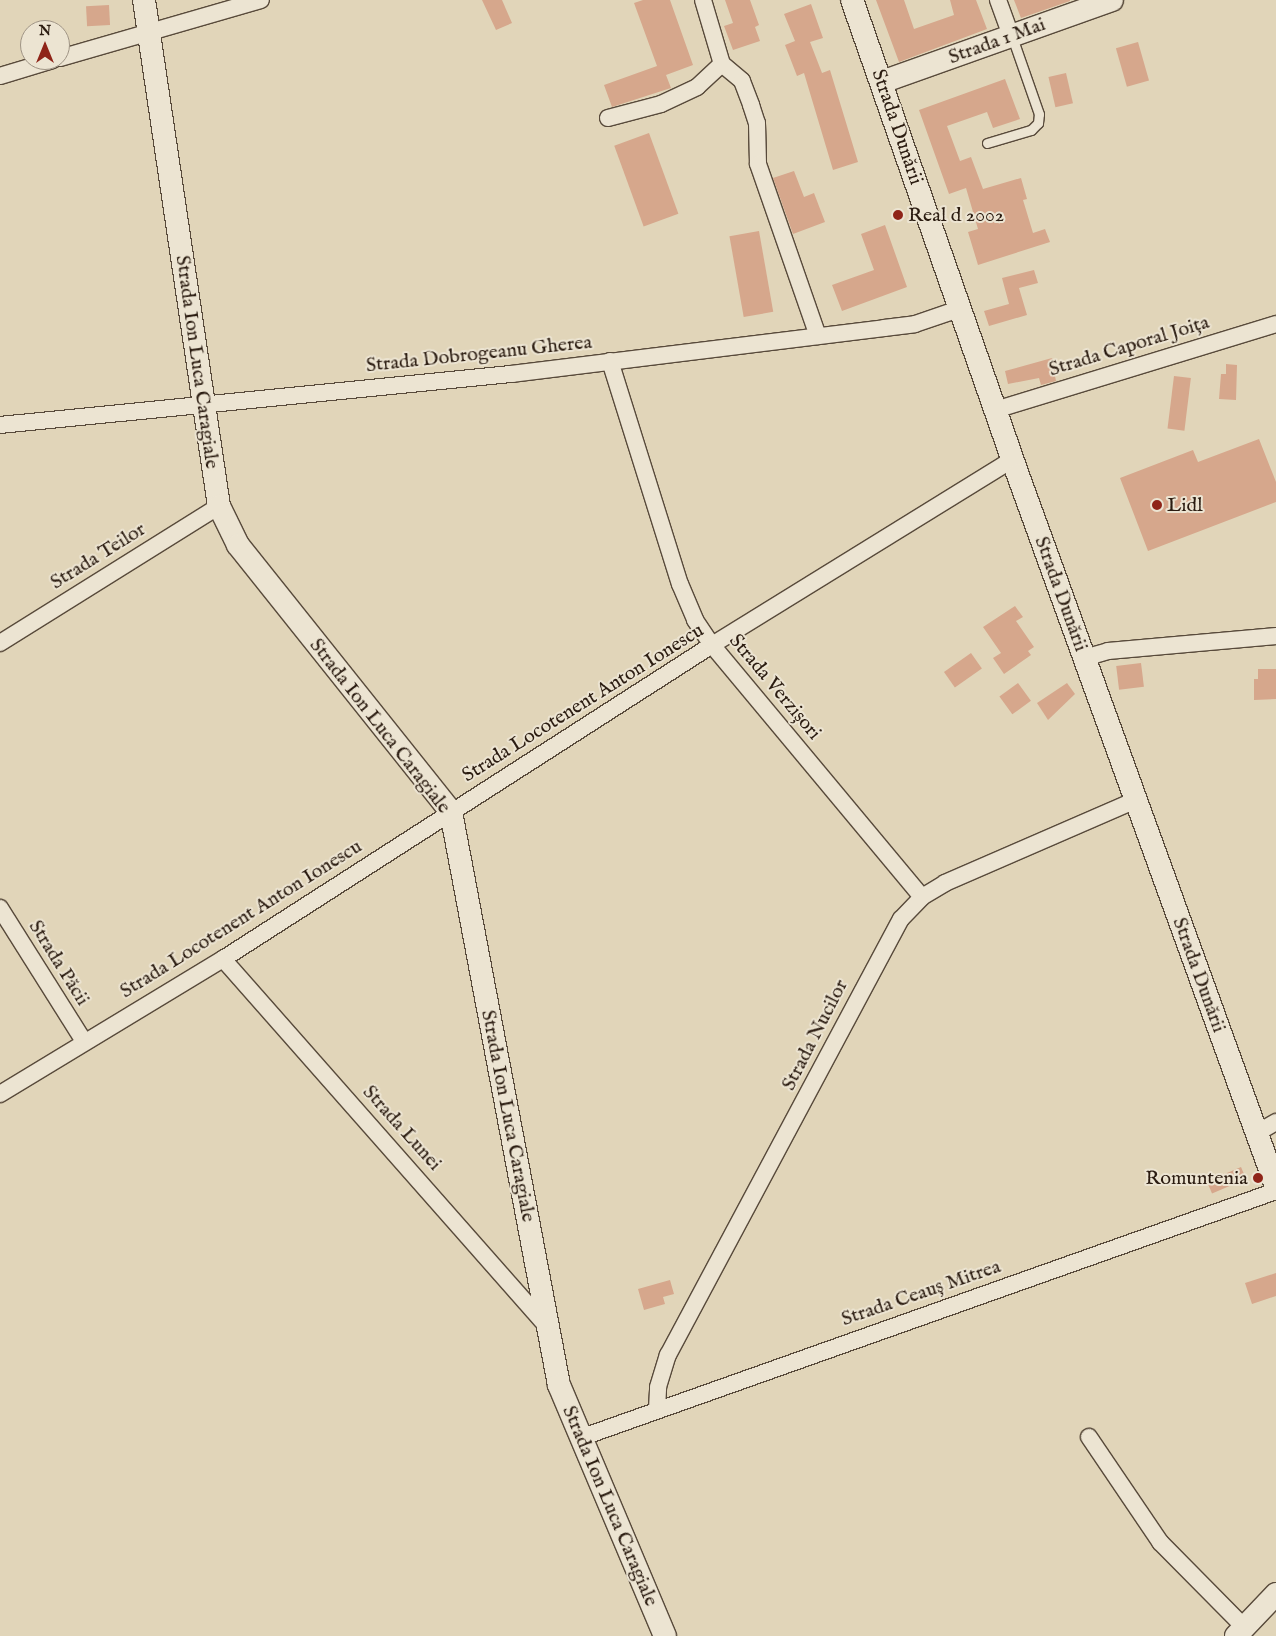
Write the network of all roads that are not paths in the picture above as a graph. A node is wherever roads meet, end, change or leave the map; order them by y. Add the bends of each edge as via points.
1 (144, 0) edge
2 (261, 0) edge
3 (703, 0) edge
4 (852, 0) edge
5 (998, 0) edge
6 (1112, 0) edge
7 (149, 32) junction
8 (1011, 36) junction
9 (70, 55) edge
10 (722, 64) junction
11 (20, 70) edge
12 (0, 76) edge
13 (882, 82) junction
14 (608, 118) dead end
15 (986, 143) dead end
16 (959, 309) junction
17 (1276, 324) edge
18 (818, 336) junction
19 (610, 361) junction
20 (203, 405) junction
21 (995, 410) junction
22 (0, 425) edge
23 (1012, 460) junction
24 (219, 506) junction
25 (1276, 636) edge
26 (0, 643) edge
27 (712, 645) junction
28 (1084, 658) junction
29 (1136, 800) junction
30 (451, 812) junction
31 (922, 897) junction
32 (0, 908) edge
33 (222, 959) junction
34 (83, 1040) junction
35 (0, 1094) edge
36 (1266, 1128) edge
37 (1276, 1186) edge
38 (1276, 1191) edge
39 (548, 1327) junction
40 (657, 1409) junction
41 (1089, 1437) dead end
42 (580, 1438) junction
43 (1276, 1594) edge
44 (1240, 1632) edge
45 (665, 1636) edge

1 - 7 street, Strada Ion Luca Caragiale
2 - 7 street
3 - 10 street
4 - 13 street, Strada Dunării
5 - 8 street
6 - 8 street, Strada 1 Mai
7 - 9 street
7 - 20 street, Strada Ion Luca Caragiale
8 - 13 street, Strada 1 Mai
8 - 15 lane via 1039,114 1038,124 1030,130
10 - 14 street via 697,87 661,104
10 - 18 street via 742,81 751,105 756,124 758,164
11 - 12 street
13 - 16 street, Strada Dunării
16 - 18 street, Strada Dobrogeanu Gherea via 915,324
16 - 21 street, Strada Dunării
17 - 21 street, Strada Caporal Joița
18 - 19 street, Strada Dobrogeanu Gherea
19 - 20 street, Strada Dobrogeanu Gherea
19 - 27 street, Strada Verzișori via 680,584 695,620
20 - 22 street, Strada Dobrogeanu Gherea
20 - 24 street, Strada Ion Luca Caragiale
21 - 23 street, Strada Dunării
23 - 27 street, Strada Locotenent Anton Ionescu
23 - 28 street, Strada Dunării
24 - 26 street, Strada Teilor
24 - 30 street, Strada Ion Luca Caragiale via 238,545
25 - 28 street via 1108,651
27 - 30 street, Strada Locotenent Anton Ionescu
27 - 31 street, Strada Verzișori
28 - 29 street, Strada Dunării
29 - 31 street, Strada Nucilor via 945,883
29 - 36 street, Strada Dunării
30 - 33 street, Strada Locotenent Anton Ionescu
30 - 39 street, Strada Ion Luca Caragiale
31 - 40 street, Strada Nucilor via 901,919 882,948 795,1121 668,1355 658,1387
32 - 34 street, Strada Păcii
33 - 34 street, Strada Locotenent Anton Ionescu
33 - 39 street, Strada Lunei
34 - 35 street, Strada Locotenent Anton Ionescu
36 - 37 street, Strada Dunării
38 - 40 street, Strada Ceauș Mitrea
39 - 42 street, Strada Ion Luca Caragiale via 559,1385
40 - 42 street, Strada Ceauș Mitrea
41 - 44 street via 1160,1542
42 - 45 street, Strada Ion Luca Caragiale
43 - 44 street

